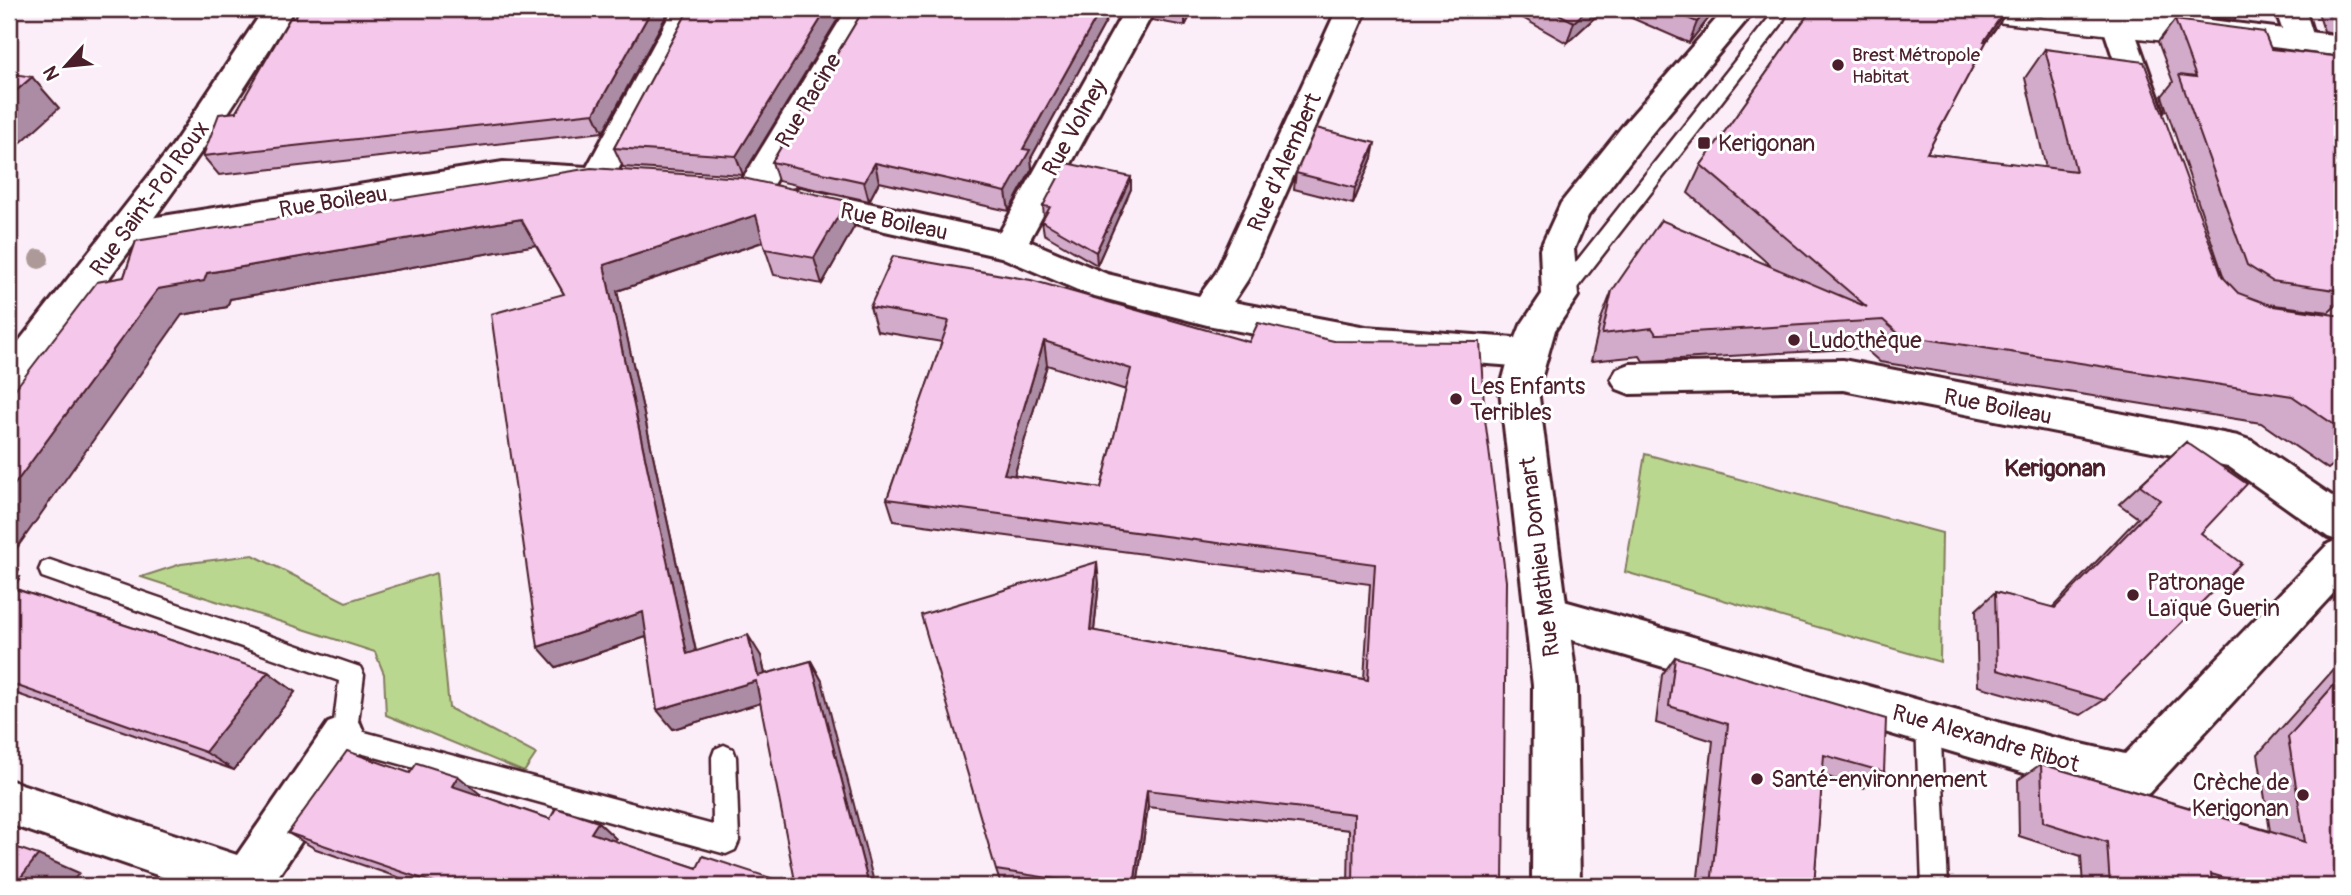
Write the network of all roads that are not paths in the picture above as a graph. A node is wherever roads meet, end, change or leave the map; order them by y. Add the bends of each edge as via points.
1 (279, 9) edge
2 (688, 9) edge
3 (862, 9) edge
4 (1140, 9) edge
5 (1352, 9) edge
6 (1741, 9) edge
7 (1781, 9) edge
8 (2047, 9) edge
9 (2290, 9) edge
10 (1953, 13) edge
11 (2117, 23) junction
12 (2300, 40) junction
13 (2342, 46) edge
14 (2342, 60) edge
15 (2155, 134) edge
16 (597, 180) junction
17 (636, 182) edge
18 (741, 189) joint
19 (125, 234) junction
20 (1009, 246) junction
21 (1560, 296) junction
22 (1207, 311) junction
23 (1528, 353) junction
24 (1630, 379) dead end
25 (9, 380) edge
26 (2342, 525) edge
27 (2342, 556) edge
28 (50, 570) dead end
29 (1546, 615) junction
30 (1928, 722) junction
31 (344, 738) junction
32 (724, 757) dead end
33 (9, 802) edge
34 (249, 885) edge
35 (1556, 886) edge
36 (1935, 886) edge

1 - 19 street, Rue Saint-Pol Roux
2 - 16 street
3 - 18 street, Rue Racine
4 - 20 street, Rue Volney
5 - 22 street, Rue d'Alembert via 1231,279
6 - 21 street via 1573,211 1557,249
7 - 21 lane
8 - 11 street
9 - 12 street
10 - 11 lane
11 - 12 street
11 - 14 lane
11 - 15 street
12 - 13 street
16 - 17 street, Rue Boileau
16 - 19 street, Rue Boileau via 503,173
18 - 20 street, Rue Boileau
19 - 25 street, Rue Saint-Pol Roux
20 - 22 street, Rue Boileau via 1099,285
21 - 23 street, Rue Mathieu Donnart via 1539,325
22 - 23 street, Rue Boileau via 1366,341
23 - 29 street, Rue Mathieu Donnart via 1519,390
24 - 26 street, Rue Boileau via 1843,375 2238,452
27 - 30 street, Rue Alexandre Ribot via 2133,778
28 - 31 lane via 352,675
29 - 30 street, Rue Alexandre Ribot
29 - 35 street, Rue Mathieu Donnart via 1555,686
30 - 36 lane
31 - 32 lane via 726,841
31 - 34 street
33 - 34 street

